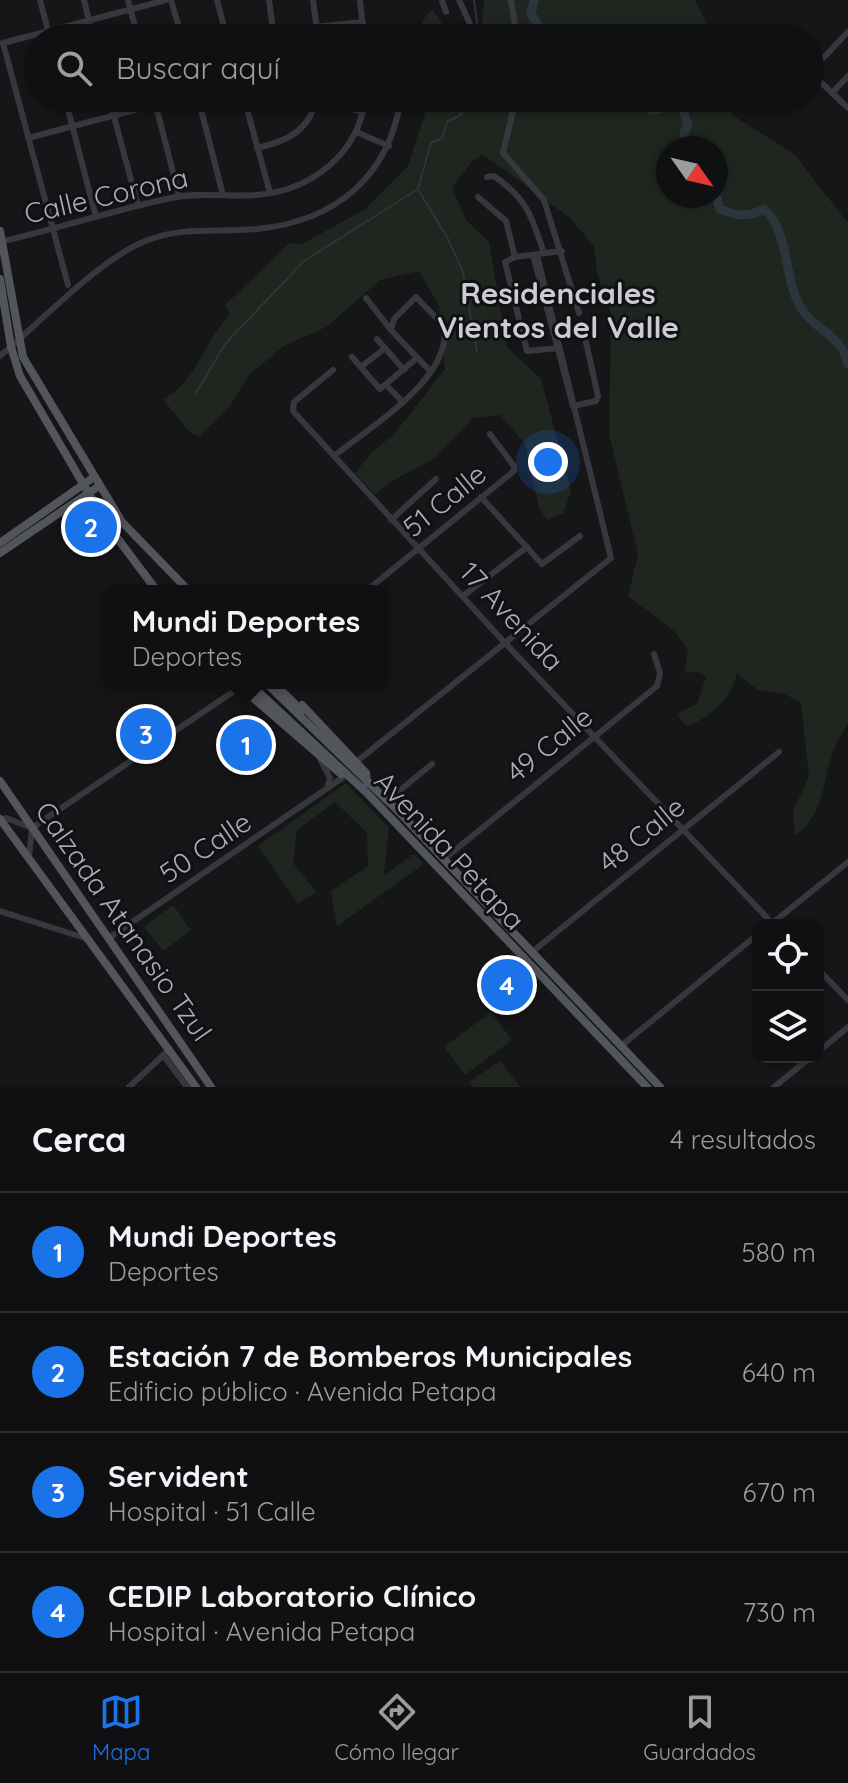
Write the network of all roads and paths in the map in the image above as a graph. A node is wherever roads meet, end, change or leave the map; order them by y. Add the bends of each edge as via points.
1 (40, 0) edge
2 (84, 0) edge
3 (128, 0) edge
4 (168, 0) edge
5 (217, 0) edge
6 (269, 0) edge
7 (313, 0) edge
8 (360, 0) edge
9 (442, 0) edge
10 (459, 0) edge
11 (511, 0) edge
12 (130, 9) junction
13 (446, 12) dead end
14 (89, 20) junction
15 (363, 22) joint
16 (46, 24) edge
17 (78, 24) edge
18 (90, 24) edge
19 (134, 24) edge
20 (177, 24) edge
21 (223, 24) edge
22 (273, 24) edge
23 (317, 24) edge
24 (345, 24) edge
25 (470, 24) dead end
26 (515, 24) edge
27 (848, 32) edge
28 (24, 40) edge
29 (2, 44) edge
30 (824, 57) edge
31 (848, 76) edge
32 (824, 85) edge
33 (832, 93) junction
34 (848, 108) edge
35 (68, 112) edge
36 (112, 112) edge
37 (124, 112) edge
38 (157, 112) edge
39 (202, 112) edge
40 (248, 112) edge
41 (312, 112) edge
42 (363, 112) edge
43 (398, 112) edge
44 (513, 112) edge
45 (113, 116) junction
46 (71, 127) junction
47 (356, 132) junction
48 (28, 138) junction
49 (389, 146) junction
50 (257, 148) junction
51 (487, 177) dead end
52 (270, 193) junction
53 (223, 195) junction
54 (179, 196) junction
55 (478, 197) dead end
56 (138, 206) junction
57 (96, 217) junction
58 (52, 229) junction
59 (0, 231) edge
60 (1, 242) edge
61 (562, 251) junction
62 (538, 254) junction
63 (515, 257) junction
64 (0, 279) edge
65 (68, 285) dead end
66 (366, 298) dead end
67 (579, 313) dead end
68 (583, 329) dead end
69 (391, 330) junction
70 (377, 339) dead end
71 (14, 344) junction
72 (385, 348) junction
73 (558, 349) junction
74 (0, 356) edge
75 (352, 357) dead end
76 (417, 358) junction
77 (361, 367) junction
78 (333, 370) dead end
79 (404, 370) junction
80 (431, 372) junction
81 (387, 386) junction
82 (402, 401) junction
83 (573, 406) junction
84 (490, 434) dead end
85 (334, 456) junction
86 (94, 477) junction
87 (436, 479) dead end
88 (99, 486) junction
89 (85, 489) junction
90 (481, 497) junction
91 (391, 520) junction
92 (580, 536) dead end
93 (0, 543) edge
94 (527, 547) junction
95 (420, 549) junction
96 (0, 553) edge
97 (167, 569) junction
98 (152, 585) edge
99 (154, 585) edge
100 (183, 585) edge
101 (374, 585) edge
102 (463, 596) junction
103 (505, 643) junction
104 (654, 654) dead end
105 (238, 689) edge
106 (248, 689) edge
107 (248, 689) edge
108 (249, 689) edge
109 (272, 689) edge
110 (280, 689) edge
111 (288, 689) edge
112 (593, 735) junction
113 (779, 752) dead end
114 (320, 759) junction
115 (356, 762) junction
116 (432, 764) dead end
117 (345, 776) junction
118 (0, 781) edge
119 (354, 781) junction
120 (367, 783) junction
121 (325, 791) junction
122 (387, 801) junction
123 (0, 820) edge
124 (32, 828) junction
125 (683, 829) junction
126 (444, 859) junction
127 (29, 860) junction
128 (848, 862) edge
129 (0, 911) edge
130 (767, 919) edge
131 (778, 919) edge
132 (109, 938) junction
133 (89, 939) junction
134 (752, 939) edge
135 (532, 952) junction
136 (523, 959) junction
137 (113, 968) junction
138 (824, 975) edge
139 (848, 1000) edge
140 (848, 1027) edge
141 (621, 1046) junction
142 (824, 1047) edge
143 (167, 1052) junction
144 (804, 1063) edge
145 (129, 1087) edge
146 (187, 1087) edge
147 (196, 1087) edge
148 (211, 1087) edge
149 (647, 1087) edge
150 (660, 1087) edge
151 (774, 1087) edge

1 - 16 street
2 - 14 street
3 - 12 street
4 - 12 street
4 - 20 street
5 - 21 street
6 - 22 street
7 - 23 street
8 - 15 street
9 - 13 street
10 - 25 street
11 - 26 street
12 - 14 street
12 - 19 street
14 - 17 street
14 - 18 street
15 - 24 street
27 - 30 street
28 - 29 street
29 - 48 street
31 - 33 street
32 - 33 street
33 - 34 street
35 - 46 street
36 - 45 street
37 - 45 street
38 - 54 street
39 - 53 street
40 - 50 street
41 - 50 street via 295,135
42 - 47 street, Calle Corona
43 - 49 street
44 - 61 street via 503,153 544,200
45 - 46 street
45 - 56 street
46 - 48 street
46 - 57 street
47 - 49 street
47 - 52 street, Calle Corona via 320,174
48 - 58 street
49 - 71 street via 355,191 320,213 257,229 189,231 147,240 119,255
50 - 52 street
51 - 62 street via 494,176 528,207
52 - 53 street, Calle Corona
53 - 54 street, Calle Corona
54 - 56 street, Calle Corona
55 - 63 street via 506,221
56 - 57 street, Calle Corona
57 - 58 street, Calle Corona
58 - 60 street, Calle Corona
58 - 65 street
59 - 60 main road
60 - 71 main road
61 - 62 street
61 - 67 street
62 - 63 street
62 - 73 street
63 - 73 street via 505,262 527,351
64 - 71 main road
66 - 69 street
68 - 83 street via 598,396
69 - 76 street
69 - 80 street via 394,319 417,297 439,318 446,338 444,352
70 - 72 street
71 - 74 street
71 - 86 main road
71 - 89 main road via 20,376
72 - 77 street
72 - 79 street
73 - 83 street
75 - 77 street
76 - 79 street
76 - 80 street
77 - 81 street via 380,389
78 - 85 street, 17 Avenida via 292,408
79 - 81 street
80 - 82 street
81 - 82 street
82 - 85 street
83 - 103 street via 611,558
84 - 90 street, 51 Calle via 515,468
85 - 91 street, 17 Avenida
86 - 88 main road
86 - 89 main road
87 - 91 street
88 - 89 main road
88 - 97 main road via 119,518
89 - 93 main road
89 - 96 main road
89 - 98 main road
90 - 94 street
90 - 95 street, 51 Calle
91 - 95 street, 17 Avenida
92 - 94 street via 544,565
94 - 102 street
95 - 101 street, 51 Calle
95 - 102 street, 17 Avenida
97 - 99 main road via 154,571
97 - 100 main road
102 - 103 street, 17 Avenida
103 - 112 street, 17 Avenida
103 - 115 street
104 - 112 street, 49 Calle via 660,673 657,686
105 - 124 street
106 - 114 main road
107 - 117 main road
108 - 119 main road, Avenida Petapa
109 - 120 main road, Avenida Petapa
110 - 120 main road
111 - 115 main road
112 - 125 street, 17 Avenida
112 - 126 street, 49 Calle
113 - 125 street, 48 Calle
114 - 117 main road
114 - 121 street via 330,778
115 - 120 main road
116 - 122 street
117 - 119 main road
117 - 121 street, 50 Calle
118 - 124 main road, Calzada Atanasio Tzul
119 - 136 main road, Avenida Petapa
120 - 122 main road, Avenida Petapa
121 - 132 street, 50 Calle
122 - 126 main road, Avenida Petapa
123 - 124 street
123 - 127 main road, Calzada Atanasio Tzul
124 - 127 street
124 - 132 main road, Calzada Atanasio Tzul
125 - 130 street, 17 Avenida
125 - 135 street, 48 Calle
126 - 135 main road, Avenida Petapa
127 - 133 main road, Calzada Atanasio Tzul
128 - 131 street
129 - 133 street
132 - 137 main road
132 - 148 main road, Calzada Atanasio Tzul
133 - 137 main road, Calzada Atanasio Tzul
134 - 141 street
135 - 136 main road
135 - 141 main road, Avenida Petapa
136 - 149 main road, Avenida Petapa
137 - 143 main road, Calzada Atanasio Tzul
138 - 139 street
140 - 142 street
141 - 150 main road, Avenida Petapa
143 - 145 street
143 - 146 street, Calzada Atanasio Tzul
143 - 147 main road, Calzada Atanasio Tzul
144 - 151 street

